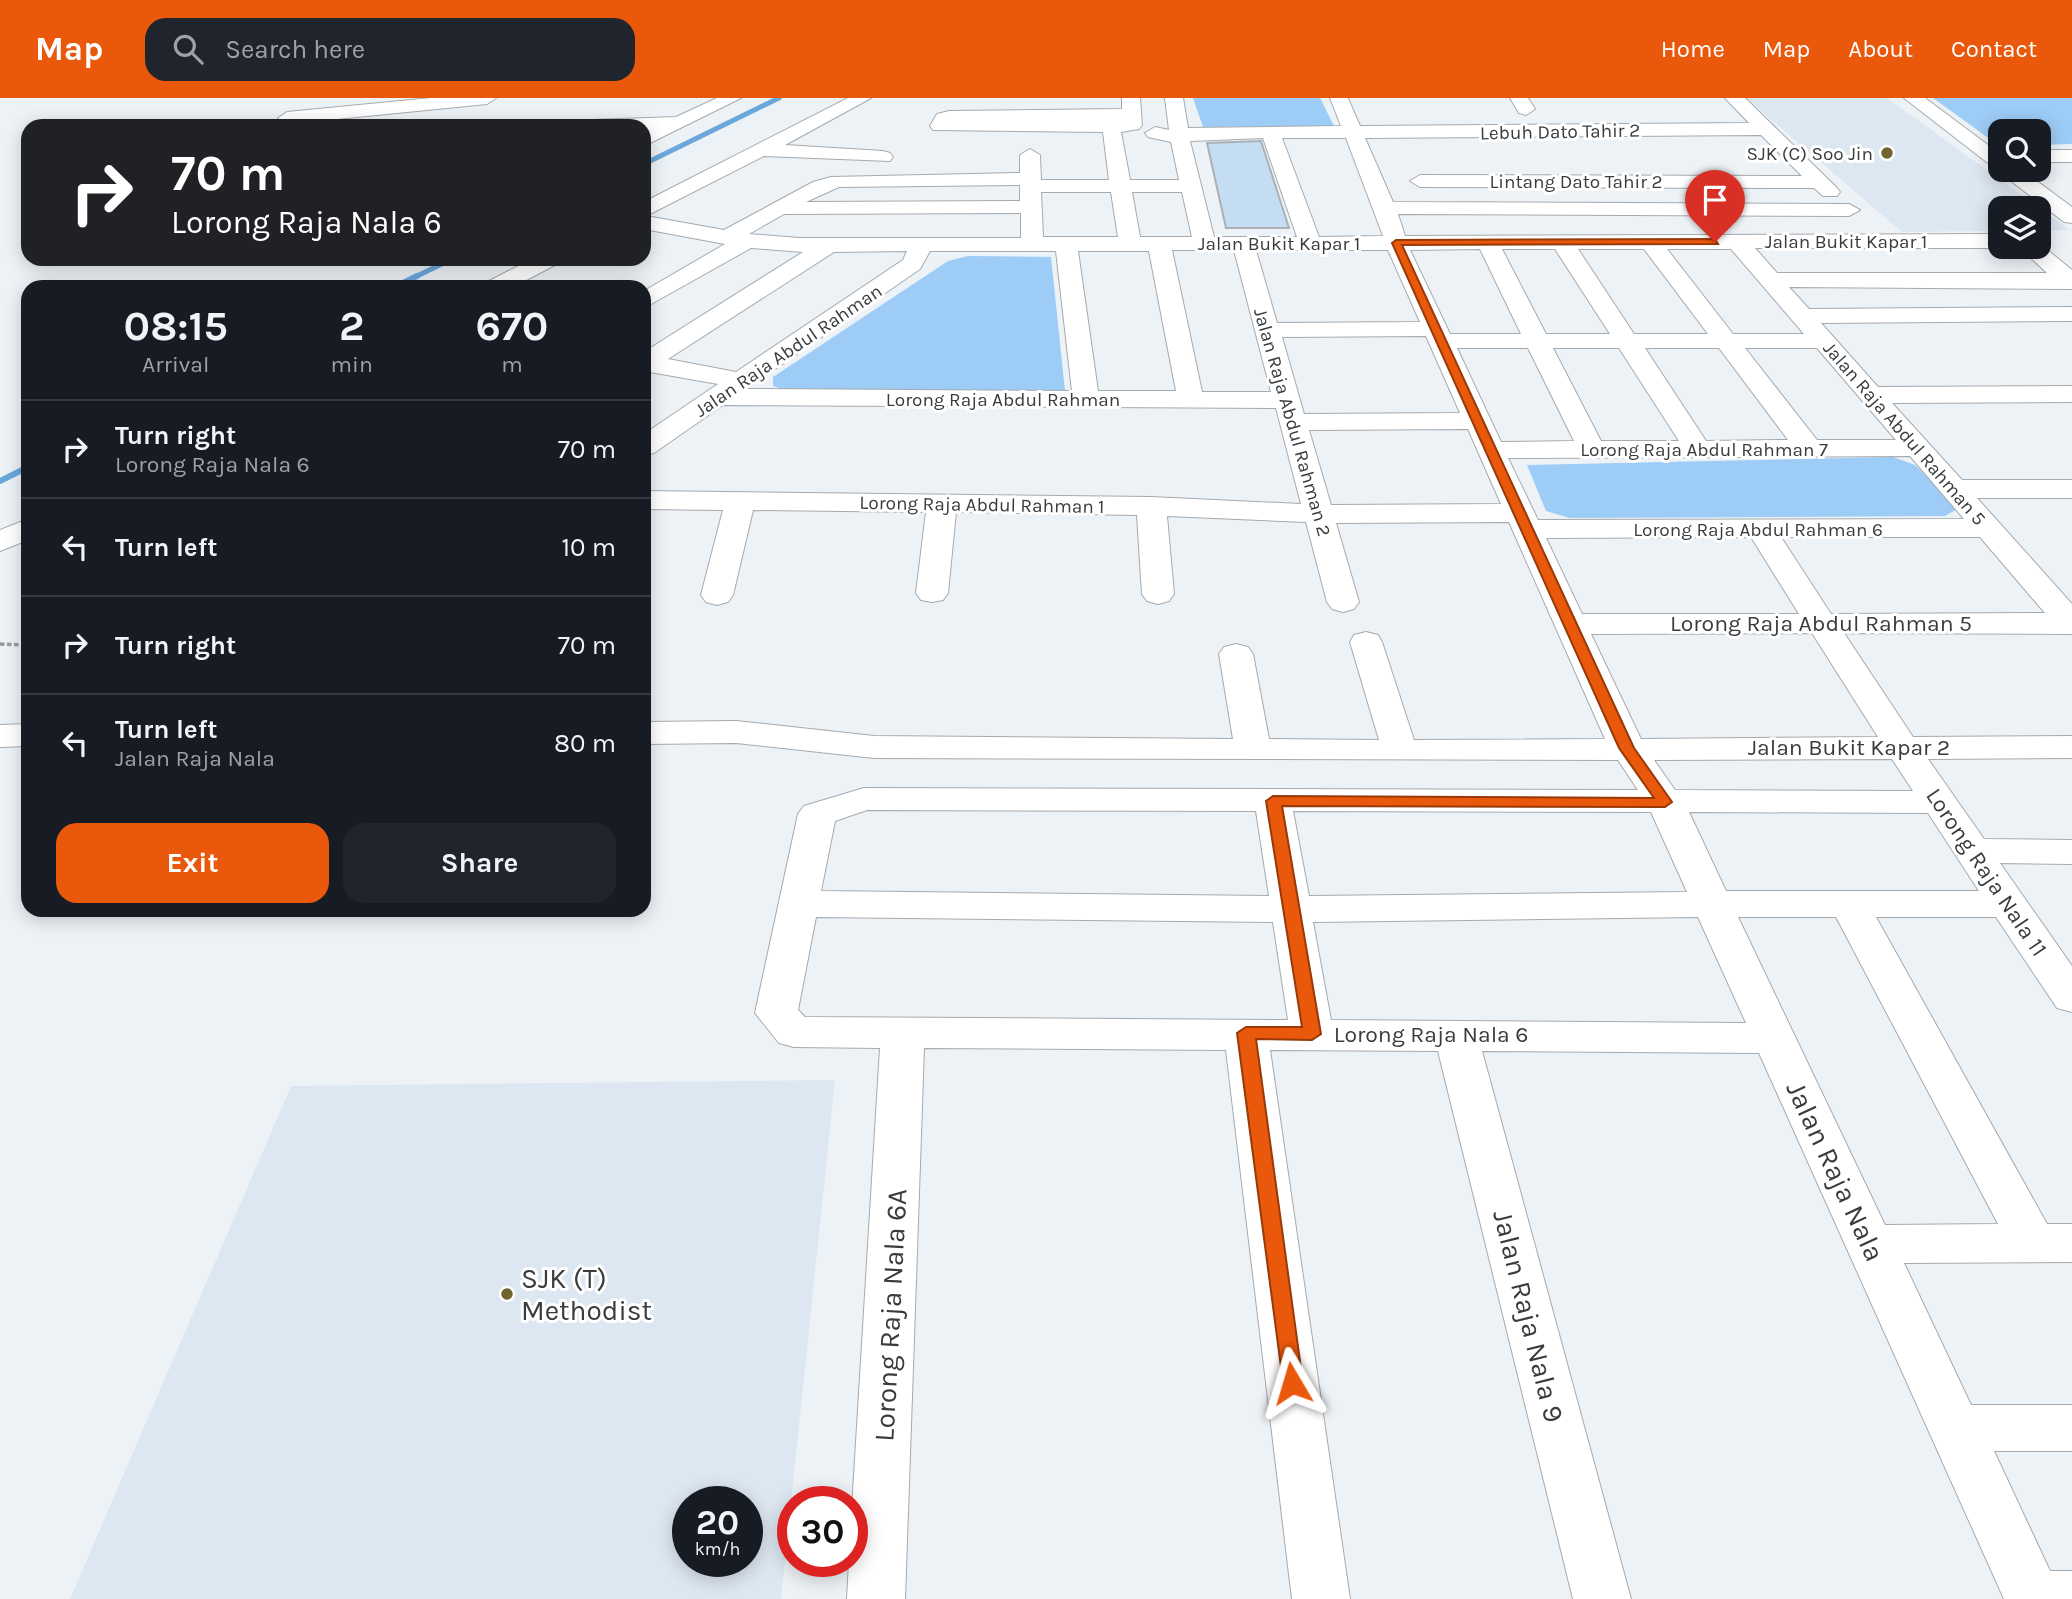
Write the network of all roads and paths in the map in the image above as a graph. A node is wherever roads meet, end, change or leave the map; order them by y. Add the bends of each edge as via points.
1 (481, 98) edge
2 (487, 98) edge
3 (732, 98) edge
4 (862, 98) edge
5 (1174, 98) edge
6 (1913, 98) edge
7 (381, 103) edge
8 (1341, 103) edge
9 (1528, 105) edge
10 (1732, 105) edge
11 (1130, 106) edge
12 (1500, 108) dead end
13 (1369, 109) dead end
14 (287, 118) dead end
15 (347, 119) edge
16 (1005, 122) dead end
17 (680, 123) junction
18 (651, 124) edge
19 (1766, 129) junction
20 (1112, 132) junction
21 (1270, 132) junction
22 (1354, 133) junction
23 (651, 137) edge
24 (1180, 138) junction
25 (760, 150) junction
26 (1988, 152) edge
27 (1767, 156) dead end
28 (1794, 156) junction
29 (2051, 156) edge
30 (2072, 156) edge
31 (903, 157) dead end
32 (1390, 157) dead end
33 (1562, 157) junction
34 (1364, 158) junction
35 (2051, 179) edge
36 (2060, 180) dead end
37 (1374, 181) junction
38 (1820, 182) junction
39 (2025, 182) edge
40 (1121, 186) junction
41 (1191, 186) junction
42 (1031, 191) junction
43 (651, 206) edge
44 (1385, 208) junction
45 (1849, 210) junction
46 (2068, 212) edge
47 (651, 223) edge
48 (737, 239) junction
49 (1881, 241) junction
50 (1988, 241) edge
51 (1487, 242) junction
52 (1562, 242) junction
53 (1650, 242) junction
54 (1737, 242) junction
55 (1159, 243) junction
56 (1204, 243) junction
57 (1243, 243) junction
58 (1310, 243) junction
59 (1396, 243) junction
60 (831, 244) junction
61 (922, 244) junction
62 (1032, 244) junction
63 (1066, 244) junction
64 (1130, 244) junction
65 (2045, 259) edge
66 (536, 266) edge
67 (508, 280) edge
68 (2071, 280) edge
69 (1771, 281) junction
70 (651, 296) edge
71 (2072, 314) edge
72 (1802, 316) junction
73 (1266, 330) junction
74 (1438, 335) junction
75 (1537, 341) junction
76 (1624, 341) junction
77 (1725, 341) junction
78 (1824, 341) junction
79 (651, 358) edge
80 (651, 363) edge
81 (741, 382) junction
82 (1871, 394) junction
83 (2072, 394) edge
84 (719, 397) junction
85 (1086, 399) junction
86 (1191, 400) junction
87 (1289, 411) junction
88 (1478, 421) junction
89 (651, 442) edge
90 (1918, 448) junction
91 (1698, 449) junction
92 (1809, 449) junction
93 (1491, 450) junction
94 (1592, 450) junction
95 (1954, 489) junction
96 (2072, 489) edge
97 (651, 500) edge
98 (740, 501) junction
99 (942, 504) junction
100 (1151, 506) junction
101 (1320, 514) junction
102 (1523, 521) junction
103 (1988, 528) junction
104 (1761, 530) junction
105 (21, 532) edge
106 (0, 542) edge
107 (932, 593) dead end
108 (1158, 594) dead end
109 (717, 595) dead end
110 (1343, 602) dead end
111 (2067, 613) edge
112 (1822, 623) junction
113 (1570, 624) junction
114 (1366, 642) dead end
115 (0, 644) edge
116 (21, 645) edge
117 (1236, 654) dead end
118 (651, 733) edge
119 (0, 736) edge
120 (21, 736) edge
121 (1901, 746) junction
122 (874, 747) junction
123 (2072, 747) edge
124 (1627, 748) junction
125 (1252, 749) junction
126 (1399, 751) junction
127 (864, 799) junction
128 (1273, 801) junction
129 (1665, 802) junction
130 (1940, 802) junction
131 (1973, 851) junction
132 (2072, 852) edge
133 (798, 904) junction
134 (1712, 904) junction
135 (1849, 904) junction
136 (2009, 904) junction
137 (1292, 909) junction
138 (2060, 962) edge
139 (2072, 998) edge
140 (903, 1032) junction
141 (1246, 1033) junction
142 (1312, 1034) junction
143 (1456, 1034) junction
144 (1774, 1038) junction
145 (2052, 1243) edge
146 (1870, 1244) junction
147 (1954, 1428) junction
148 (2072, 1428) edge
149 (2047, 1598) edge
150 (876, 1599) edge
151 (1321, 1599) edge
152 (1602, 1599) edge

1 - 2 street
1 - 7 street
3 - 17 street
4 - 25 street
5 - 24 street
6 - 26 street
7 - 15 street
8 - 13 street
8 - 22 street, Jalan Raja Nala
9 - 12 street
10 - 19 street
11 - 16 street via 1132,125 1127,127 1068,121
14 - 15 street
17 - 18 street
17 - 23 street
19 - 28 street
19 - 33 street, Lebuh Dato Tahir 2
20 - 24 street via 1147,131
20 - 40 street
20 - 42 street via 1050,133 1029,143
21 - 22 street, Lebuh Dato Tahir 2
21 - 24 street, Lebuh Dato Tahir 2 via 1203,132
21 - 58 street
22 - 33 street, Lebuh Dato Tahir 2
22 - 34 street, Jalan Raja Nala
24 - 41 street
25 - 31 street
25 - 43 street
27 - 28 street
28 - 38 street
29 - 30 street
32 - 34 street
33 - 37 street, Lintang Dato Tahir 2
33 - 38 street, Lintang Dato Tahir 2
34 - 37 street, Jalan Raja Nala
35 - 36 street
37 - 44 street, Jalan Raja Nala
38 - 45 street
39 - 46 street
40 - 41 street
40 - 42 street
40 - 64 street
41 - 56 street
42 - 48 street via 777,209
42 - 62 street
44 - 45 street
44 - 59 street, Jalan Raja Nala
45 - 49 street
47 - 48 street, Jalan Bukit Kapar 1
48 - 60 street, Jalan Bukit Kapar 1
48 - 70 street
49 - 50 street, Jalan Bukit Kapar 1
49 - 54 street, Jalan Bukit Kapar 1
51 - 52 street, Jalan Bukit Kapar 1
51 - 59 street, Jalan Bukit Kapar 1
51 - 75 street
52 - 53 street, Jalan Bukit Kapar 1
52 - 76 street
53 - 54 street, Jalan Bukit Kapar 1
53 - 77 street
54 - 69 street, Jalan Raja Abdul Rahman 5
55 - 56 street, Jalan Bukit Kapar 1
55 - 64 street, Jalan Bukit Kapar 1
55 - 86 street
56 - 57 street, Jalan Bukit Kapar 1
57 - 58 street, Jalan Bukit Kapar 1
57 - 73 street, Jalan Raja Abdul Rahman 2
58 - 59 street, Jalan Bukit Kapar 1
59 - 74 street, Jalan Raja Nala
60 - 61 street, Jalan Bukit Kapar 1
60 - 79 street
61 - 62 street, Jalan Bukit Kapar 1
61 - 81 street, Jalan Raja Abdul Rahman via 912,264
62 - 63 street, Jalan Bukit Kapar 1
63 - 64 street, Jalan Bukit Kapar 1
63 - 85 street
65 - 68 street
66 - 67 street
68 - 69 street
69 - 72 street, Jalan Raja Abdul Rahman 5
71 - 72 street
72 - 78 street, Jalan Raja Abdul Rahman 5
73 - 74 street
73 - 87 street, Jalan Raja Abdul Rahman 2
74 - 75 street
74 - 88 street, Jalan Raja Nala
75 - 76 street
75 - 94 street
76 - 77 street
76 - 91 street
77 - 78 street
77 - 92 street
78 - 82 street, Jalan Raja Abdul Rahman 5
80 - 81 street
81 - 84 street, Jalan Raja Abdul Rahman
82 - 83 street
82 - 90 street, Jalan Raja Abdul Rahman 5
84 - 85 street, Lorong Raja Abdul Rahman
84 - 89 street, Jalan Raja Abdul Rahman
85 - 86 street, Lorong Raja Abdul Rahman
86 - 87 street, Lorong Raja Abdul Rahman
87 - 88 street, Lorong Raja Abdul Rahman
87 - 101 street, Jalan Raja Abdul Rahman 2
88 - 93 street, Jalan Raja Nala
90 - 92 street, Lorong Raja Abdul Rahman 7
90 - 95 street, Jalan Raja Abdul Rahman 5
91 - 92 street, Lorong Raja Abdul Rahman 7
91 - 94 street, Lorong Raja Abdul Rahman 7
93 - 94 street, Lorong Raja Abdul Rahman 7
93 - 102 street, Jalan Raja Nala
95 - 96 street
95 - 103 street, Jalan Raja Abdul Rahman 5
97 - 98 street, Lorong Raja Abdul Rahman 1
98 - 99 street, Lorong Raja Abdul Rahman 1
98 - 109 street
99 - 100 street, Lorong Raja Abdul Rahman 1
99 - 107 street
100 - 101 street, Lorong Raja Abdul Rahman 1
100 - 108 street
101 - 102 street, Lorong Raja Abdul Rahman 6
101 - 110 street, Jalan Raja Abdul Rahman 2
102 - 104 street, Lorong Raja Abdul Rahman 6
102 - 113 street, Jalan Raja Nala
103 - 104 street, Lorong Raja Abdul Rahman 6
103 - 111 street, Jalan Raja Abdul Rahman 5
104 - 112 street, Lorong Raja Nala 11
105 - 106 street
111 - 112 street, Lorong Raja Abdul Rahman 5
112 - 113 street, Lorong Raja Abdul Rahman 5
112 - 121 street, Lorong Raja Nala 11
113 - 124 street, Jalan Raja Nala
114 - 126 street
115 - 116 path
117 - 125 street
118 - 122 street, Jalan Bukit Kapar 2 via 736,732
119 - 120 street
121 - 123 street, Jalan Bukit Kapar 2
121 - 124 street, Jalan Bukit Kapar 2
121 - 130 street, Lorong Raja Nala 11
122 - 125 street, Jalan Bukit Kapar 2
122 - 127 street
124 - 126 street, Jalan Bukit Kapar 2
124 - 129 street, Jalan Raja Nala
125 - 126 street, Jalan Bukit Kapar 2
127 - 128 street
127 - 133 street via 817,814
128 - 129 street
128 - 137 street
129 - 130 street
129 - 134 street, Jalan Raja Nala
130 - 131 street, Lorong Raja Nala 11
131 - 132 street
131 - 136 street, Lorong Raja Nala 11
133 - 137 street
133 - 140 street, Lorong Raja Nala 6 via 776,1013 794,1031
134 - 135 street
134 - 137 street
134 - 144 street, Jalan Raja Nala
135 - 136 street
135 - 145 street
136 - 138 street, Lorong Raja Nala 11
137 - 142 street
138 - 139 street, Lorong Raja Nala 11
140 - 141 street, Lorong Raja Nala 6
140 - 150 street, Lorong Raja Nala 6A
141 - 142 street, Lorong Raja Nala 6
141 - 151 street
142 - 143 street, Lorong Raja Nala 6
143 - 144 street, Lorong Raja Nala 6
143 - 152 street, Jalan Raja Nala 9
144 - 146 street, Jalan Raja Nala
145 - 146 street
146 - 147 street, Jalan Raja Nala
147 - 148 street
147 - 149 street, Jalan Raja Nala

